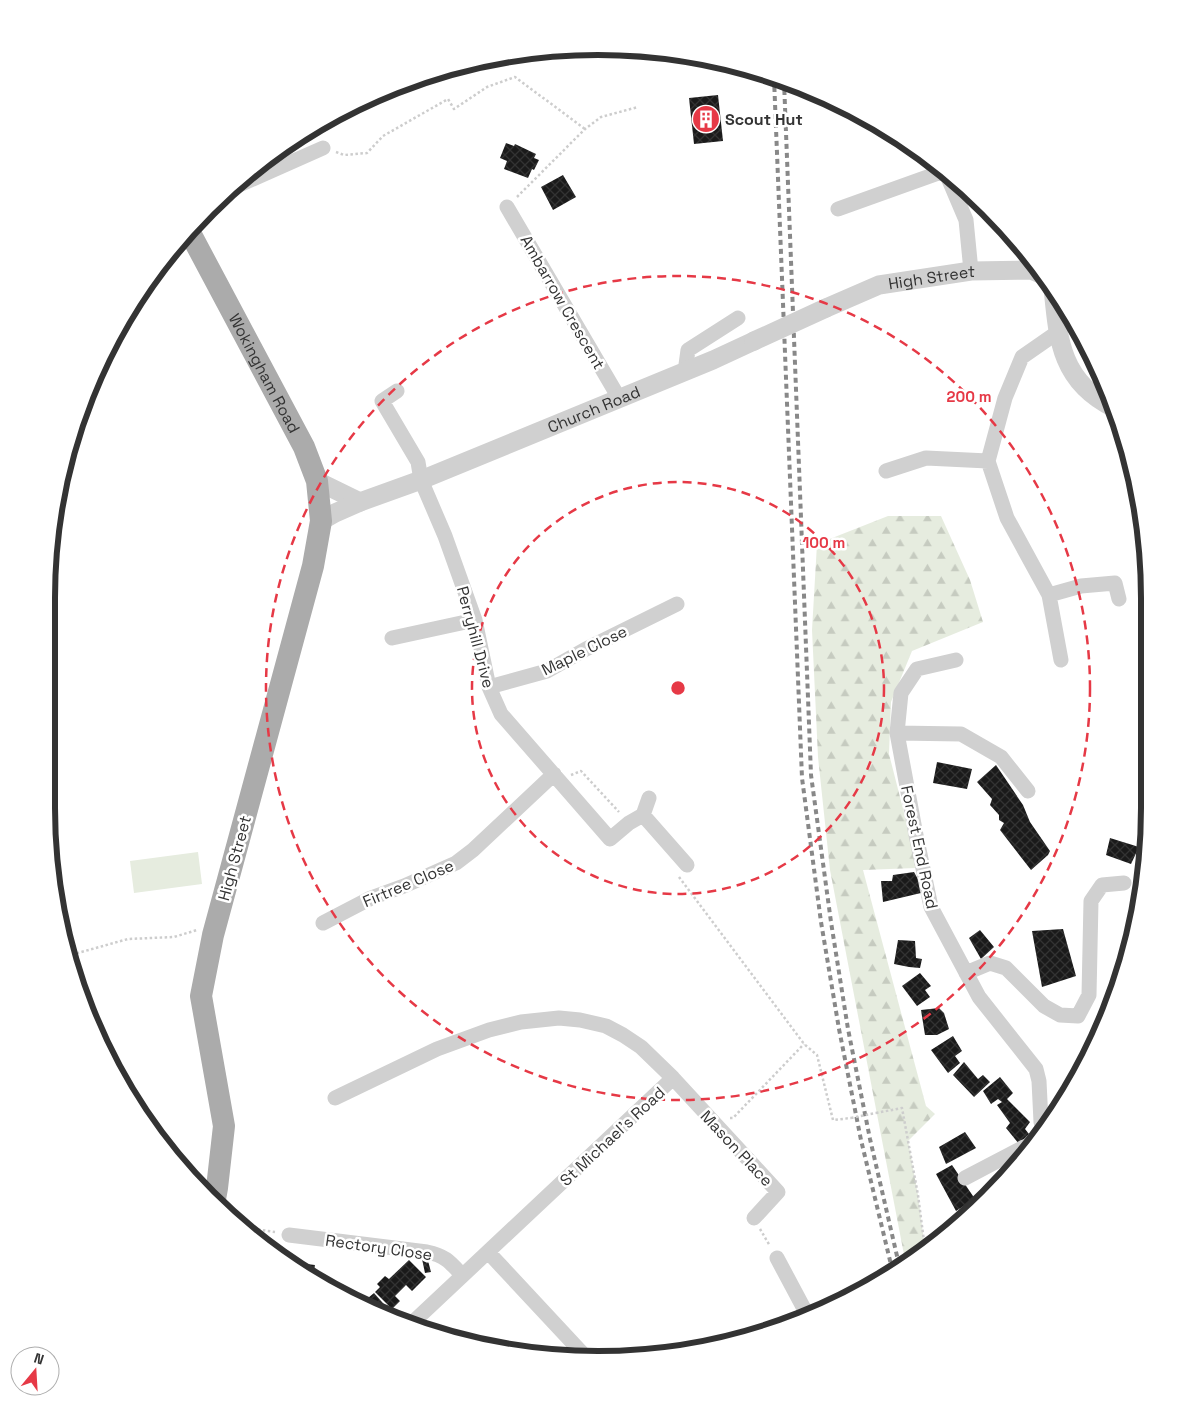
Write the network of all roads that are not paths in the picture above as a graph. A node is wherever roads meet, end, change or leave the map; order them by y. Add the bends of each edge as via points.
1 (323, 148) road end
2 (938, 174) edge
3 (253, 179) edge
4 (950, 185) edge
5 (507, 207) road end
6 (838, 209) dead end
7 (192, 237) edge
8 (1031, 270) edge
9 (971, 271) junction
10 (1055, 306) edge
11 (826, 308) joint
12 (738, 318) dead end
13 (1058, 332) junction
14 (685, 372) junction
15 (397, 391) dead end
16 (619, 398) junction
17 (1105, 403) edge
18 (988, 461) junction
19 (886, 471) dead end
20 (420, 480) junction
21 (317, 482) junction
22 (360, 502) junction
23 (321, 521) junction
24 (1049, 595) junction
25 (1120, 599) dead end
26 (677, 604) dead end
27 (475, 620) junction
28 (392, 638) dead end
29 (956, 660) dead end
30 (1061, 660) dead end
31 (489, 687) junction
32 (897, 733) junction
33 (554, 774) junction
34 (1028, 790) dead end
35 (649, 798) dead end
36 (642, 815) junction
37 (683, 872) road end
38 (1124, 883) dead end
39 (322, 923) dead end
40 (966, 973) junction
41 (673, 1078) junction
42 (335, 1098) dead end
43 (1041, 1122) edge
44 (1021, 1149) edge
45 (965, 1178) dead end
46 (216, 1194) edge
47 (754, 1218) road end
48 (289, 1235) road end
49 (488, 1252) junction
50 (777, 1258) road end
51 (462, 1275) junction
52 (805, 1310) edge
53 (416, 1319) edge
54 (580, 1350) edge

1 - 3 street
2 - 6 street
4 - 9 street via 966,220
5 - 16 street, Ambarrow Crescent
7 - 21 main road, Wokingham Road via 304,447
8 - 9 street, High Street
9 - 11 street, High Street via 879,285
10 - 13 street
11 - 14 street, Church Road, bridge
12 - 14 street via 688,350
13 - 17 street via 1067,360 1081,384
13 - 18 street via 1022,357 1005,398
14 - 16 street, Church Road
15 - 20 street, Perryhill Drive via 382,401 418,462
16 - 20 street, Church Road
18 - 19 street via 926,458
18 - 24 street via 1008,518
20 - 22 street, Church Road
20 - 27 street, Perryhill Drive via 445,536
21 - 22 street
21 - 23 main road, Wokingham Road
22 - 23 street, Church Road
23 - 46 main road, High Street via 313,566 216,925 201,996 224,1126
24 - 25 street via 1082,586 1115,583
24 - 30 street
26 - 31 street, Maple Close via 547,670
27 - 28 street
27 - 31 street, Perryhill Drive
29 - 32 street, Forest End Road via 917,669 901,693
31 - 33 street, Perryhill Drive via 501,714
32 - 34 street via 961,734 1000,757
32 - 40 street, Forest End Road via 931,907
33 - 36 street, Perryhill Drive via 610,839
33 - 39 street, Firtree Close via 456,864 371,898
35 - 36 street
36 - 37 street
38 - 40 street via 1102,885 1091,901 1089,995 1078,1016 1060,1015 1044,1006 1006,968 990,963
40 - 43 street, Forest End Road via 979,997 1036,1069
41 - 42 street, St Michael's Road via 641,1047 606,1026 558,1018 489,1030 437,1049
41 - 47 street, Mason Place via 778,1192
41 - 49 street, St Michael's Road
44 - 45 street
48 - 51 street, Rectory Close via 434,1253 450,1262
49 - 51 street, St Michael's Road
49 - 54 street
50 - 52 street
51 - 53 street, St Michael's Road

